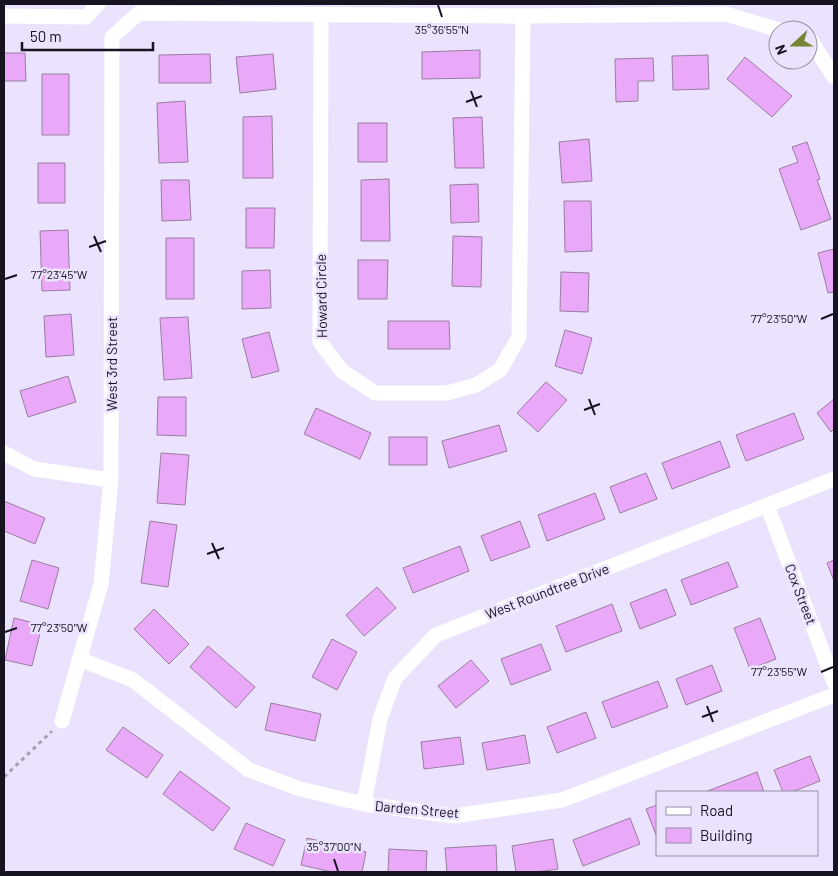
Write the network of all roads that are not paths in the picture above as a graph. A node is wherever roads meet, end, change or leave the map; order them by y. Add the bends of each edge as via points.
1 (98, 4) edge
2 (321, 15) junction
3 (4, 16) edge
4 (522, 16) junction
5 (768, 27) edge
6 (818, 52) edge
7 (834, 77) edge
8 (4, 453) edge
9 (834, 479) edge
10 (111, 480) junction
11 (767, 505) junction
12 (79, 659) junction
13 (834, 682) edge
14 (834, 695) edge
15 (62, 722) road end
16 (364, 804) junction

1 - 3 street via 86,17
2 - 4 street
2 - 4 street, Howard Circle via 320,342 342,371 375,393 446,393 476,385 500,370 518,337
2 - 10 street, West 3rd Street via 139,13 112,38
4 - 5 street via 726,14
6 - 7 street
8 - 10 street via 34,469
9 - 11 street, West Roundtree Drive
10 - 12 street, West 3rd Street via 101,584
11 - 13 street, Cox Street
11 - 16 street, West Roundtree Drive via 436,635 395,678 380,718
12 - 15 street, West 3rd Street
12 - 16 street, Darden Street via 133,680 249,770 300,789
14 - 16 street, Darden Street via 562,800 454,816

